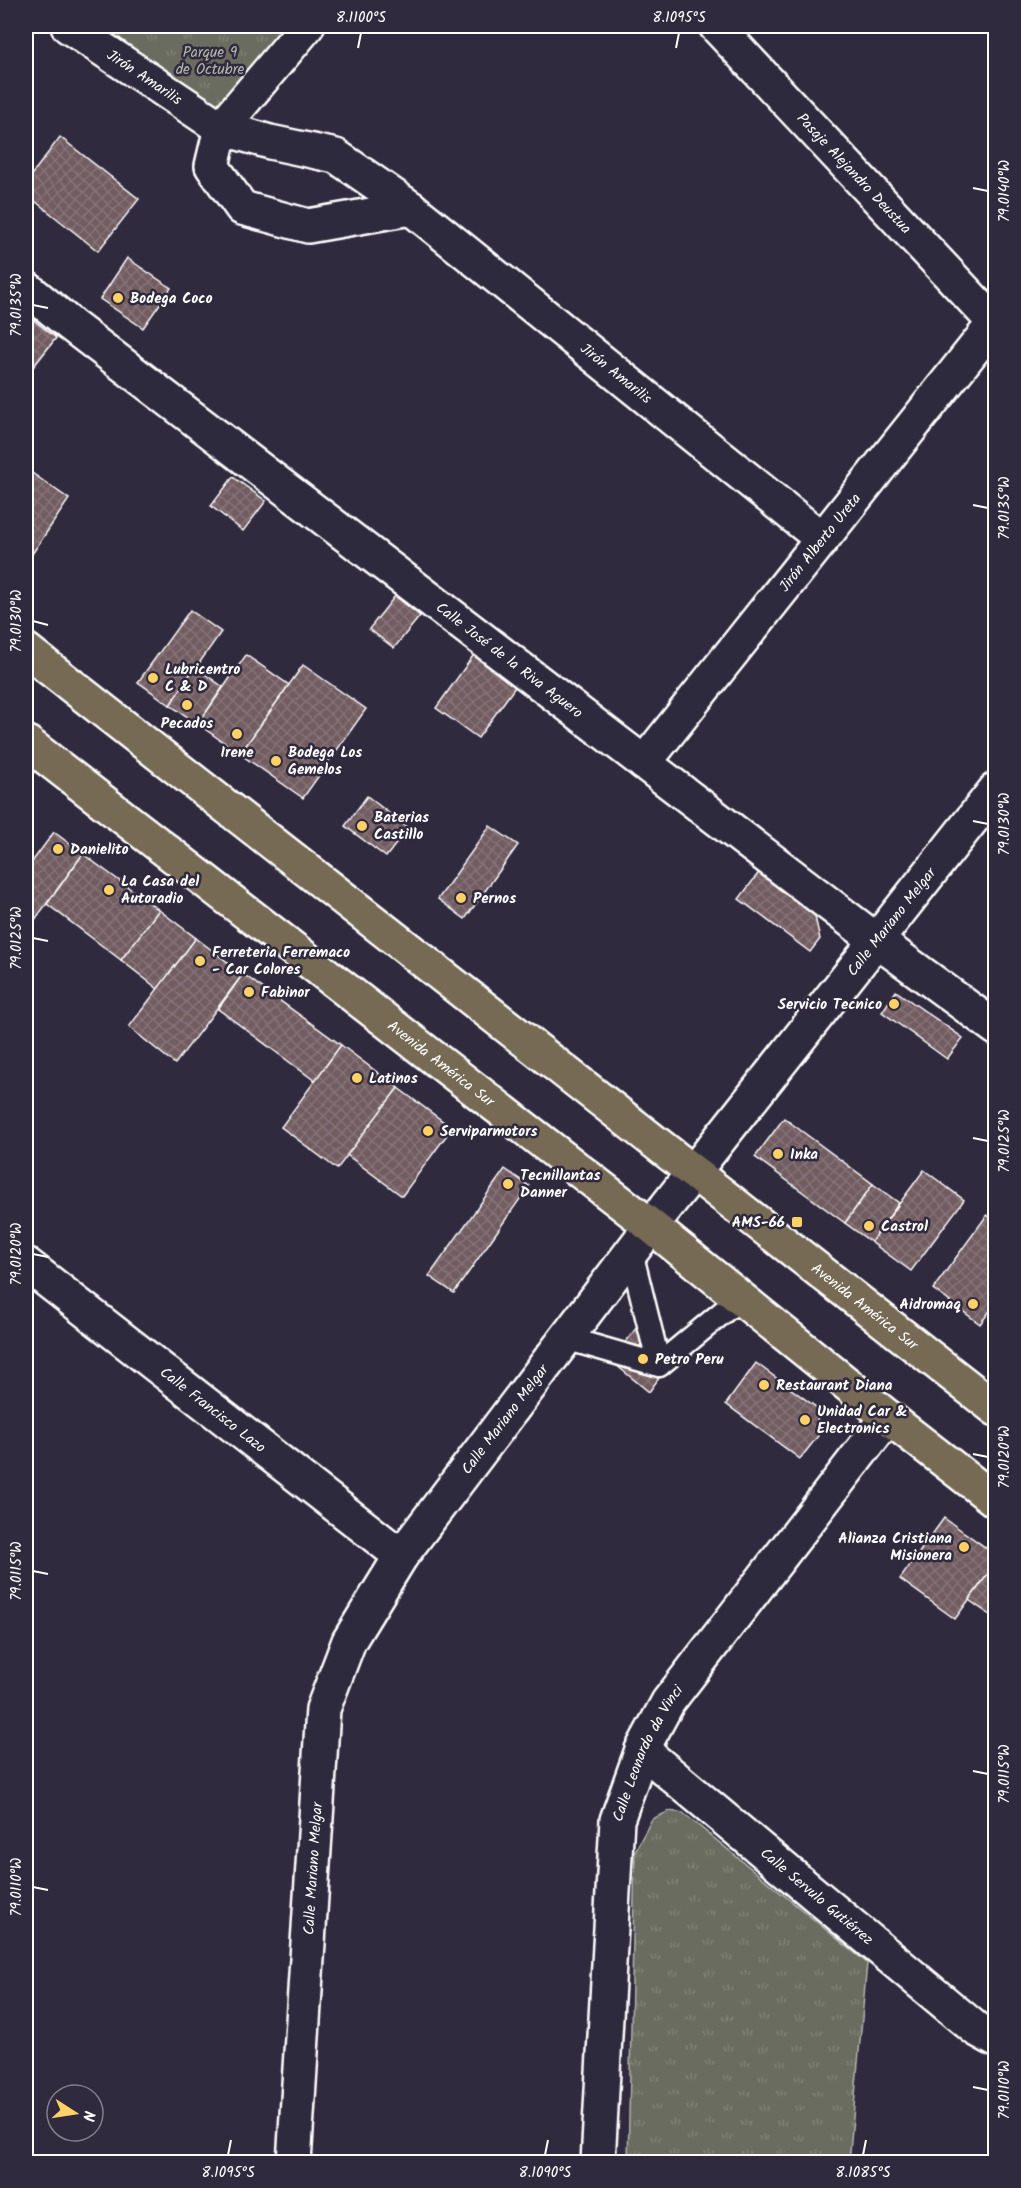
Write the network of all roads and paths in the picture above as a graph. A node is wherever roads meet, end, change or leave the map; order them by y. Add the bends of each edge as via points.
1 (68, 26) edge
2 (307, 26) edge
3 (716, 26) edge
4 (221, 128) junction
5 (411, 208) junction
6 (26, 288) edge
7 (995, 322) edge
8 (822, 538) junction
9 (26, 650) edge
10 (26, 742) edge
11 (644, 763) junction
12 (996, 789) edge
13 (876, 940) junction
14 (996, 1028) edge
15 (692, 1173) junction
16 (651, 1226) junction
17 (631, 1252) junction
18 (26, 1264) edge
19 (740, 1298) junction
20 (565, 1338) junction
21 (659, 1365) junction
22 (996, 1408) edge
23 (888, 1417) junction
24 (996, 1501) edge
25 (401, 1556) junction
26 (642, 1750) junction
27 (996, 2040) edge
28 (294, 2163) edge
29 (598, 2163) edge

1 - 4 street, Jirón Amarilis
2 - 4 street
3 - 7 street, Pasaje Alejandro Deustua
4 - 5 street, Jirón Amarilis via 336,156
4 - 5 street via 212,166 242,207 308,226
5 - 8 street, Jirón Amarilis
6 - 11 street, Calle José de la Riva Aguero
7 - 8 street, Jirón Alberto Ureta
8 - 11 street, Jirón Alberto Ureta
9 - 15 main road, Avenida América Sur
10 - 16 main road, Avenida América Sur
11 - 13 street, Calle José de la Riva Aguero
12 - 13 street, Calle Mariano Melgar
13 - 14 street, Calle José de la Riva Aguero
13 - 15 street, Calle Mariano Melgar
15 - 16 street, Calle Mariano Melgar
15 - 22 main road, Avenida América Sur
16 - 17 street, Calle Mariano Melgar
16 - 19 main road, Avenida América Sur
17 - 20 street, Calle Mariano Melgar
17 - 21 lane
18 - 25 street, Calle Francisco Lazo
19 - 21 lane
19 - 23 main road, Avenida América Sur
20 - 21 lane
20 - 25 street, Calle Mariano Melgar
23 - 24 main road, Avenida América Sur
23 - 26 street, Calle Leonardo da Vinci via 668,1702
25 - 28 street, Calle Mariano Melgar via 349,1641 323,1709
26 - 27 street, Calle Servulo Gutiérrez via 975,2029
26 - 29 street, Calle Leonardo da Vinci via 617,1820

